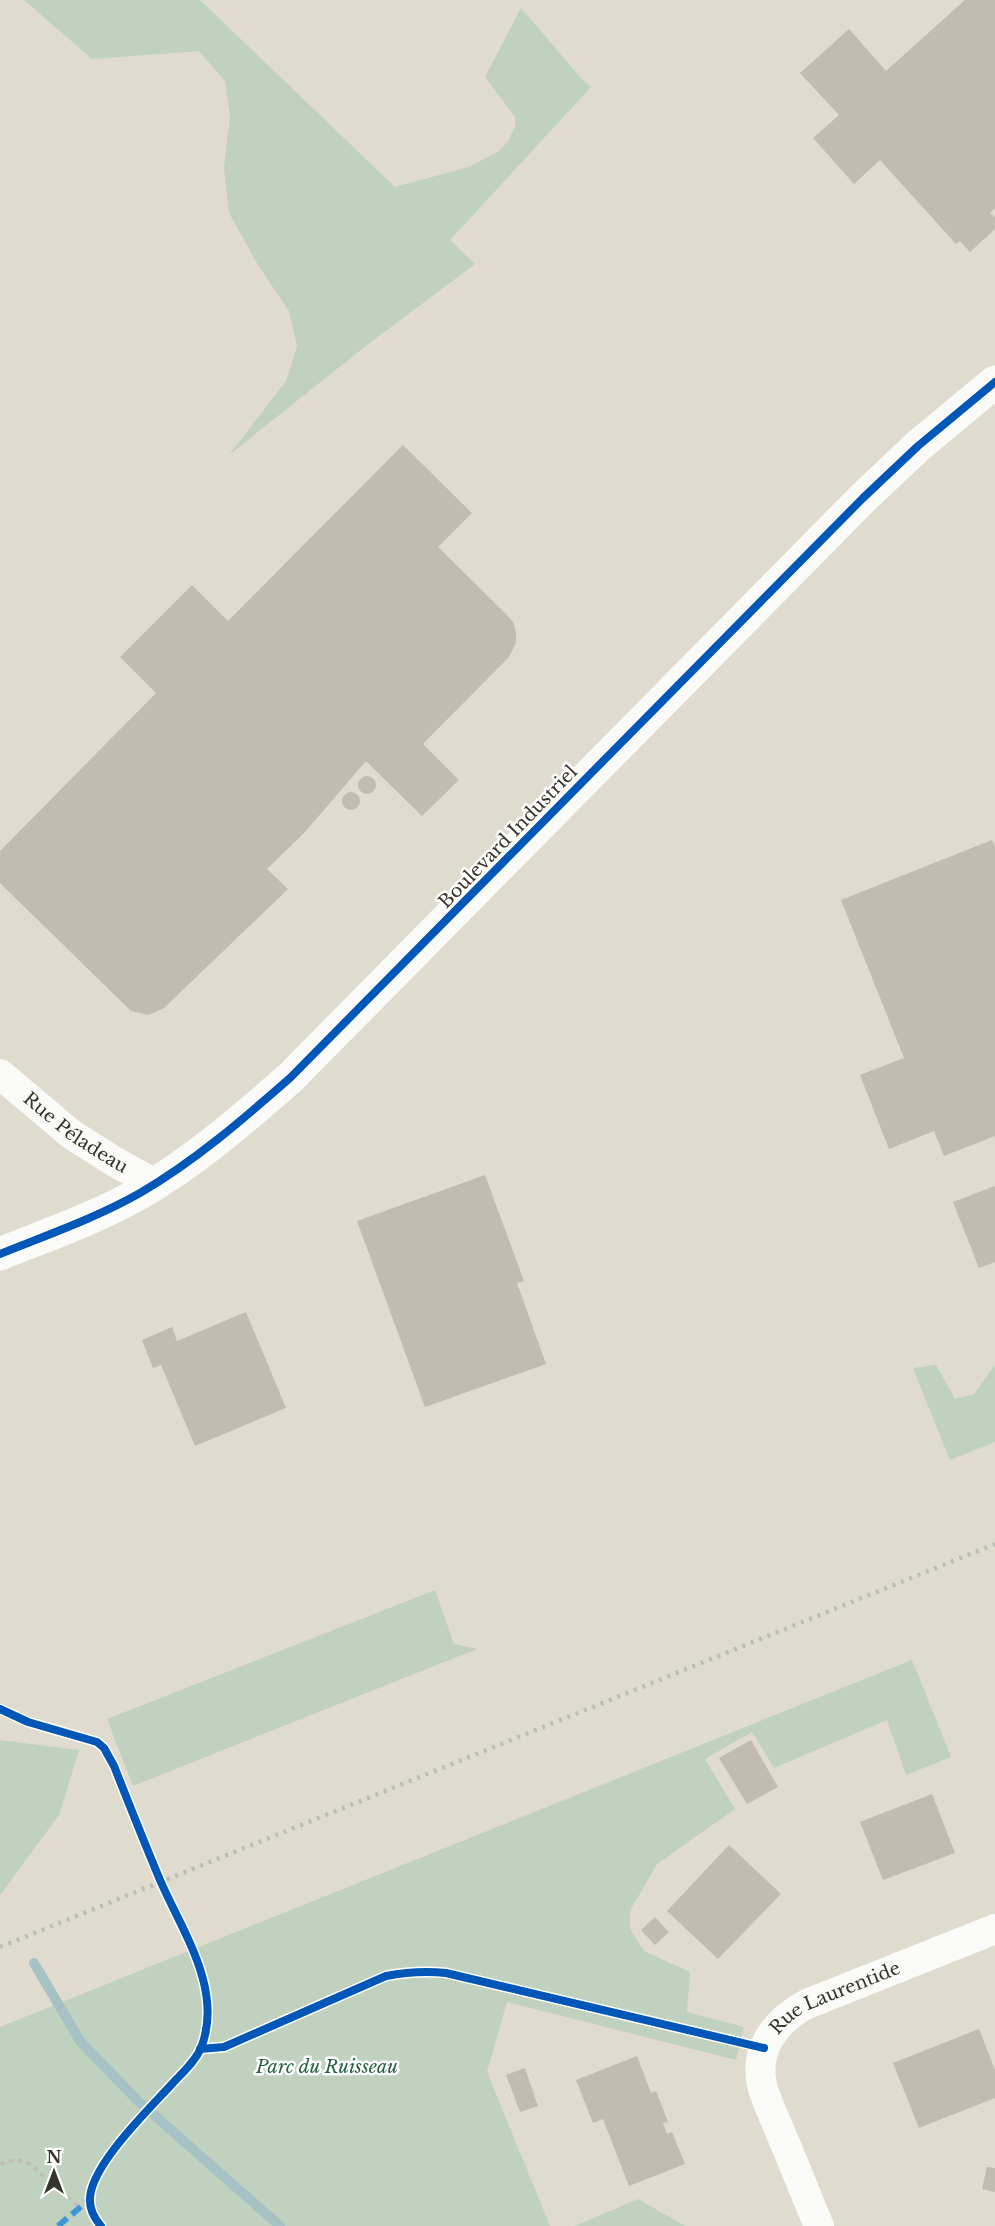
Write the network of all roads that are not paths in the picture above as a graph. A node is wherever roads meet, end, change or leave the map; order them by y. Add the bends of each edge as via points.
1 (995, 382) edge
2 (0, 1074) edge
3 (155, 1184) junction
4 (0, 1254) edge
5 (995, 1929) edge
6 (819, 2226) edge

1 - 3 street, Boulevard Industriel via 863,498 296,1072 213,1143
2 - 3 street, Rue Péladeau via 71,1134
3 - 4 street, Boulevard Industriel via 110,1208
5 - 6 street, Rue Laurentide via 807,2004 793,2011 771,2034 761,2061 763,2087

